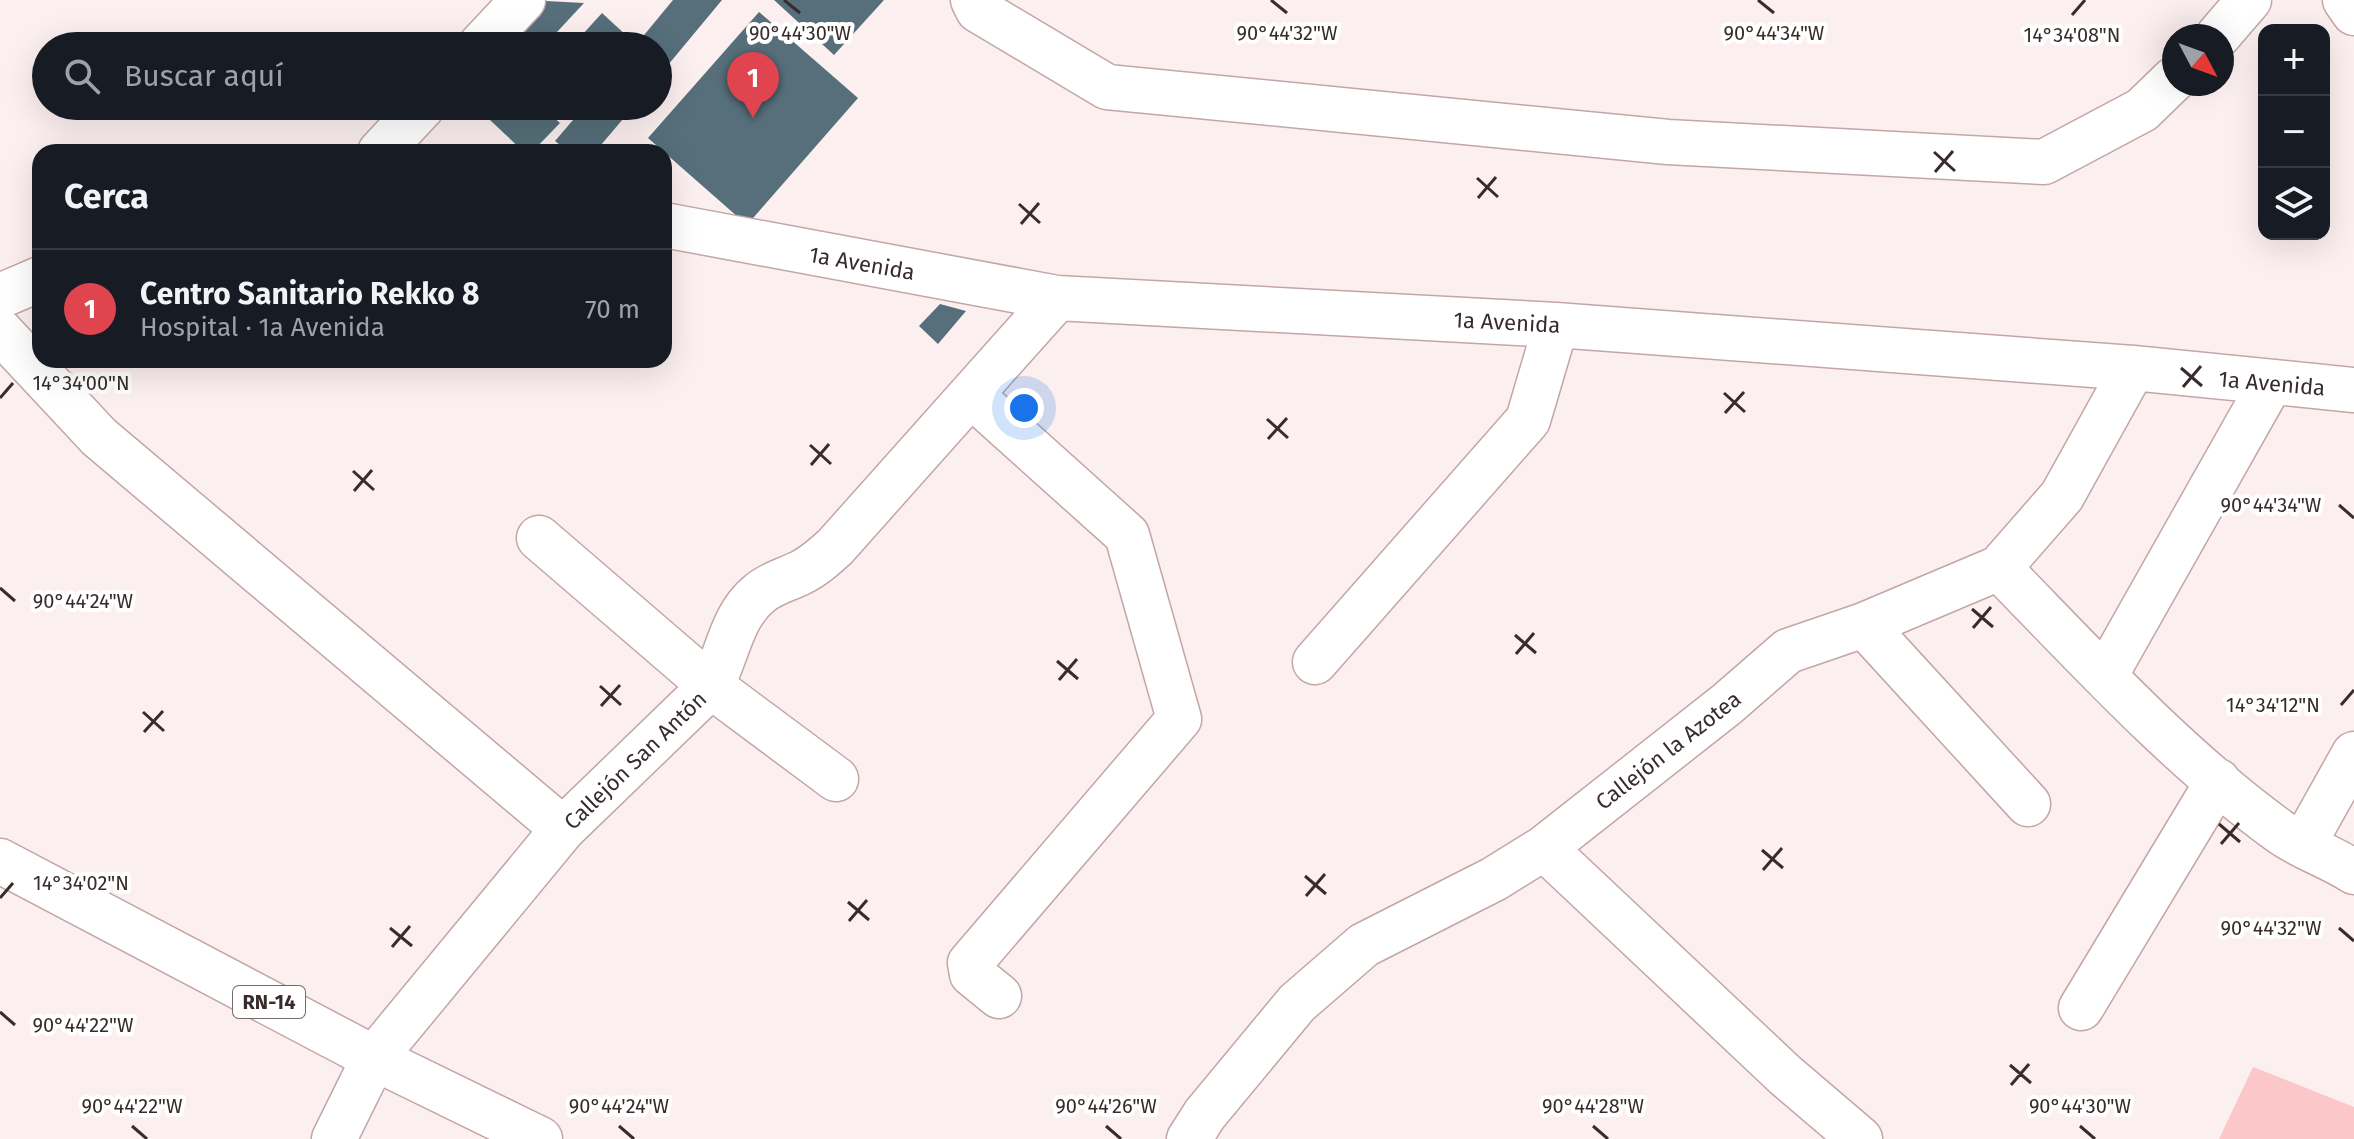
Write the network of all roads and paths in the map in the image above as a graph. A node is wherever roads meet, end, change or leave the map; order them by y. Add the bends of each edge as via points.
1 (523, 0) edge
2 (973, 0) edge
3 (2249, 0) edge
4 (2345, 0) edge
5 (2354, 13) edge
6 (2228, 24) edge
7 (493, 32) edge
8 (2162, 91) edge
9 (410, 120) edge
10 (387, 144) edge
11 (672, 226) edge
12 (32, 282) edge
13 (0, 296) edge
14 (1057, 298) junction
15 (1556, 325) junction
16 (0, 331) edge
17 (32, 365) edge
18 (35, 368) edge
19 (2133, 368) junction
20 (2270, 384) junction
21 (2354, 390) edge
22 (971, 395) junction
23 (539, 538) dead end
24 (1999, 568) junction
25 (1864, 625) junction
26 (1315, 662) dead end
27 (2105, 676) junction
28 (711, 686) junction
29 (2354, 754) edge
30 (836, 779) dead end
31 (2218, 781) junction
32 (2028, 804) dead end
33 (563, 829) junction
34 (2303, 845) junction
35 (1544, 848) junction
36 (0, 861) edge
37 (2354, 872) edge
38 (999, 996) dead end
39 (2081, 1008) dead end
40 (374, 1058) junction
41 (334, 1139) edge
42 (540, 1139) edge
43 (1189, 1139) edge
44 (1860, 1139) edge

1 - 7 street
2 - 8 street via 978,10 1107,87 1668,142 2044,162 2142,110
3 - 6 street
4 - 5 street
9 - 10 street
11 - 14 street, 1a Avenida
12 - 13 street
14 - 15 street, 1a Avenida
14 - 22 street, Callejón San Antón
15 - 19 street, 1a Avenida
15 - 26 street via 1528,420
16 - 17 street
18 - 33 street via 99,437
19 - 20 street, 1a Avenida
19 - 24 street, Callejón la Azotea via 2062,496
20 - 21 street, 1a Avenida
20 - 27 street
22 - 28 street, Callejón San Antón via 827,554 760,593 745,608
22 - 38 street via 1127,535 1179,719 970,963 972,974
23 - 28 street
24 - 25 street, Callejón la Azotea
24 - 27 street
25 - 32 street
25 - 35 street, Callejón la Azotea via 1788,651
27 - 31 street
28 - 30 street
28 - 33 street, Callejón San Antón
29 - 34 street
31 - 34 street
31 - 39 street
33 - 40 street, Callejón San Antón
34 - 37 street
35 - 43 street, Callejón la Azotea via 1364,945 1297,1003
35 - 44 street
36 - 40 street, RN-14
40 - 41 street, Callejón San Antón
40 - 42 street, RN-14

